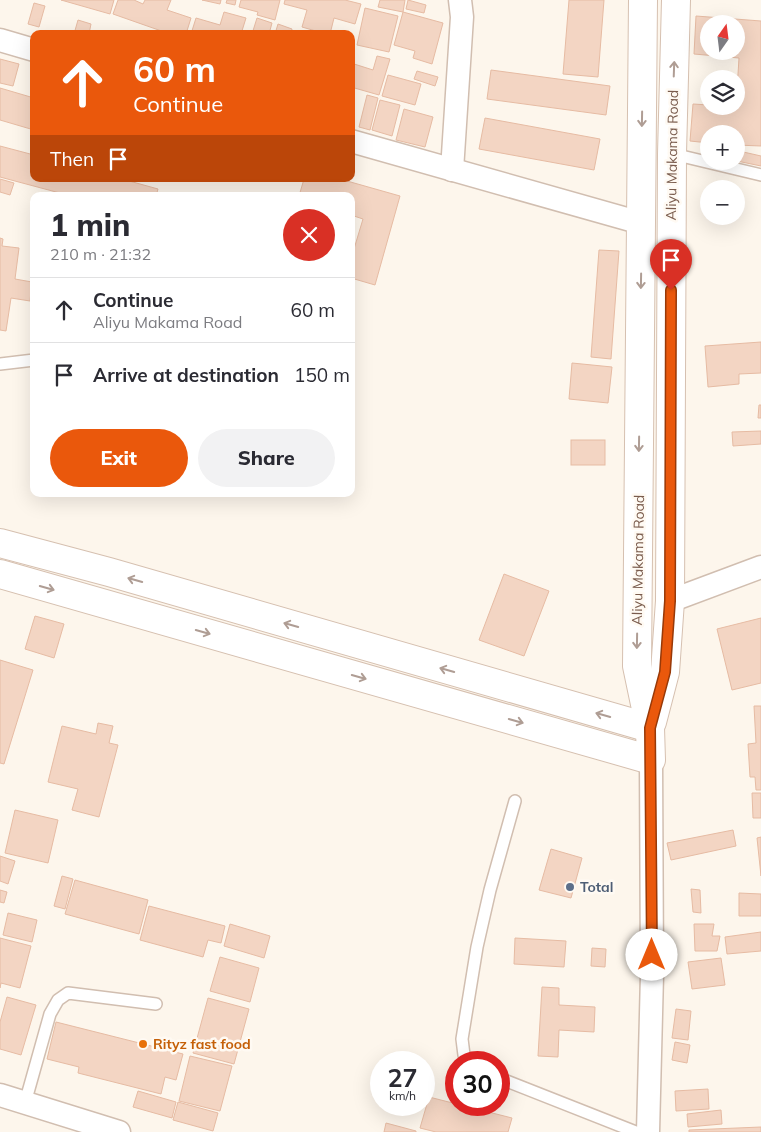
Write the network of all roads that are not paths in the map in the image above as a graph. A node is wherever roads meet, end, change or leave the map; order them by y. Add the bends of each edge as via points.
1 (460, 0) edge
2 (643, 0) edge
3 (676, 0) edge
4 (0, 40) edge
5 (30, 49) edge
6 (355, 142) edge
7 (672, 154) junction
8 (452, 170) junction
9 (761, 175) edge
10 (641, 223) junction
11 (30, 360) edge
12 (0, 364) edge
13 (0, 543) edge
14 (761, 567) edge
15 (109, 572) junction
16 (0, 574) edge
17 (670, 601) junction
18 (100, 603) junction
19 (650, 728) junction
20 (651, 760) junction
21 (515, 802) dead end
22 (156, 1004) dead end
23 (464, 1051) edge
24 (510, 1082) edge
25 (0, 1095) edge
26 (25, 1103) junction
27 (119, 1132) edge
28 (636, 1132) edge
29 (648, 1132) edge

1 - 8 street via 462,17
2 -> 10 street, Aliyu Makama Road
7 -> 3 street, Aliyu Makama Road
4 - 5 street
6 - 8 street
7 - 9 lane
7 - 17 street, Aliyu Makama Road
8 - 10 street
10 -> 19 street, Aliyu Makama Road via 637,666
11 - 12 lane
13 - 15 street
14 - 17 street
15 - 18 street
19 -> 15 street
16 -> 18 street
17 - 19 street, Aliyu Makama Road via 665,672
18 -> 20 street
19 - 20 street, Aliyu Makama Road
20 - 29 street via 652,975
21 - 23 lane via 477,947 462,1039
22 - 26 lane via 68,993 58,1000 50,1014
24 - 28 lane
25 - 26 street
26 - 27 street

